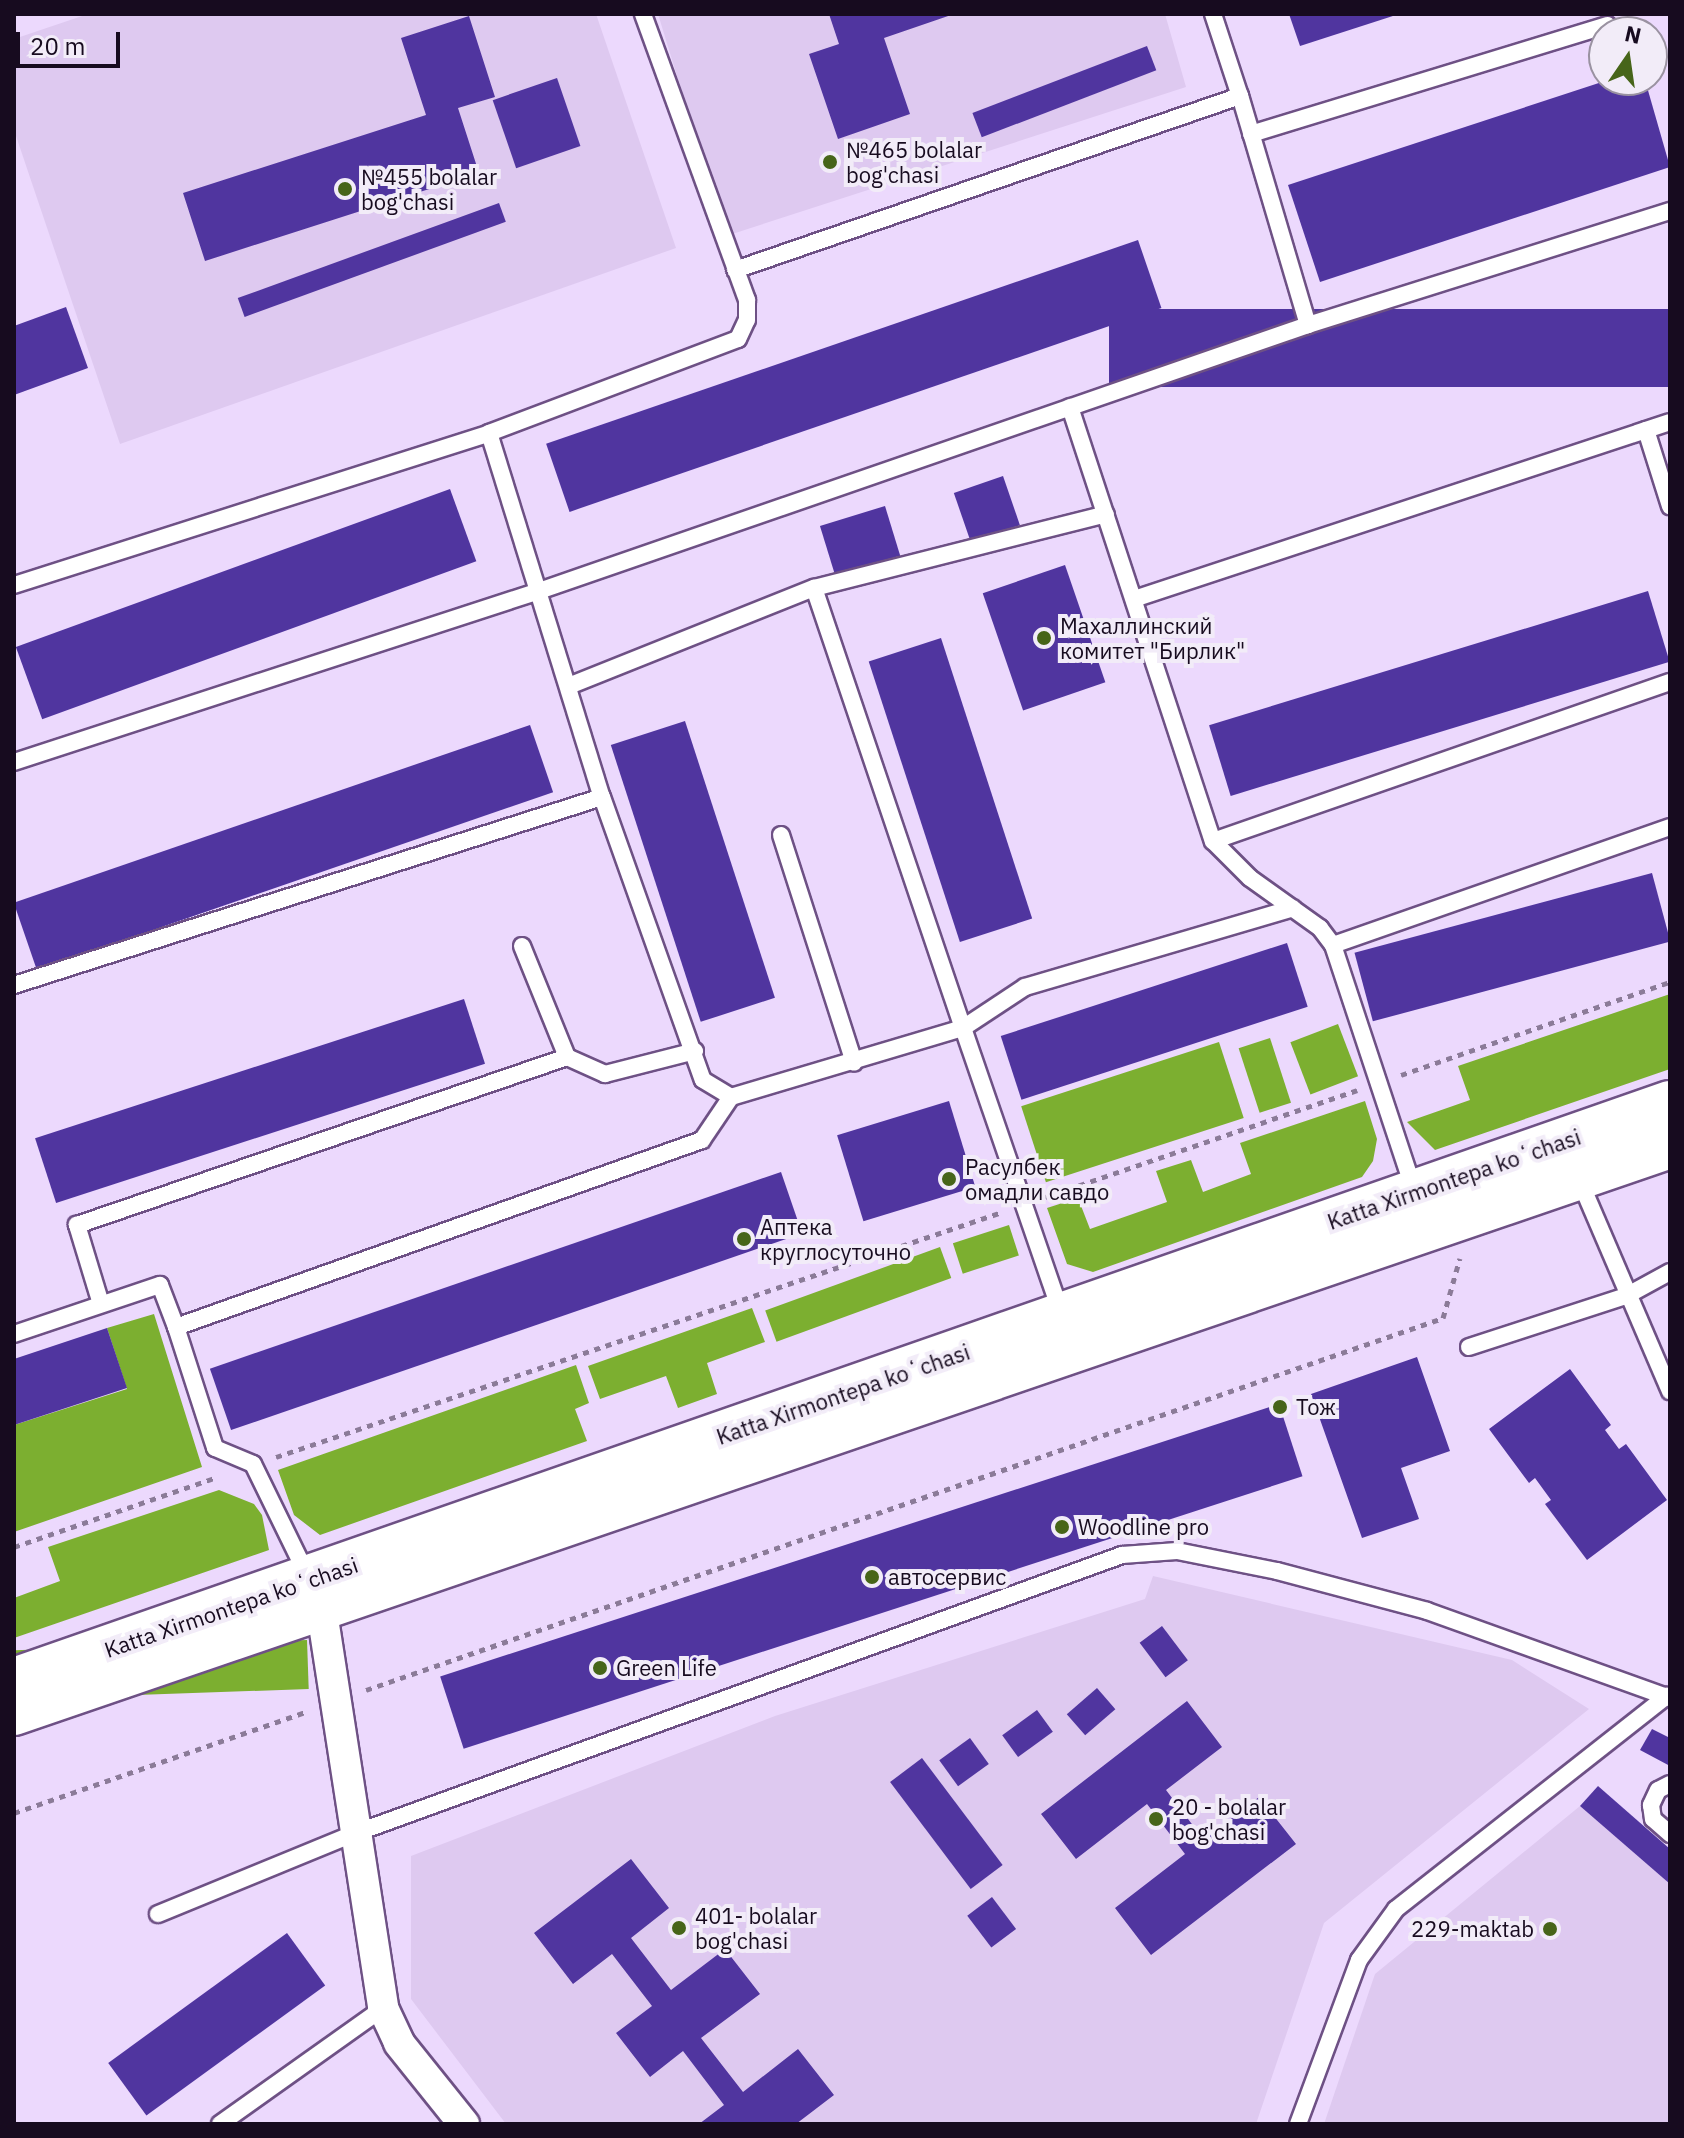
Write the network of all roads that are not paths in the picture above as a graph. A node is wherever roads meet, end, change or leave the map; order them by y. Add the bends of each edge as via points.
1 (643, 14) edge
2 (1213, 14) edge
3 (1588, 31) edge
4 (1240, 96) junction
5 (1251, 134) junction
6 (1670, 211) edge
7 (735, 270) junction
8 (1308, 325) junction
9 (1070, 407) junction
10 (1670, 422) edge
11 (1646, 430) junction
12 (489, 433) junction
13 (1670, 506) edge
14 (1106, 514) junction
15 (14, 585) edge
16 (814, 588) junction
17 (539, 591) junction
18 (1134, 599) junction
19 (1670, 682) edge
20 (571, 685) junction
21 (14, 762) edge
22 (602, 797) junction
23 (1670, 827) edge
24 (781, 835) dead end
25 (1213, 841) junction
26 (1293, 908) junction
27 (1333, 945) junction
28 (522, 946) dead end
29 (14, 985) edge
30 (963, 1028) junction
31 (695, 1051) junction
32 (567, 1057) junction
33 (854, 1063) junction
34 (731, 1097) junction
35 (1670, 1103) edge
36 (1670, 1146) edge
37 (1578, 1178) junction
38 (1415, 1192) junction
39 (1670, 1272) edge
40 (1626, 1296) junction
41 (101, 1304) junction
42 (176, 1327) junction
43 (14, 1334) edge
44 (1068, 1334) junction
45 (1469, 1347) dead end
46 (1670, 1391) edge
47 (316, 1596) junction
48 (14, 1680) edge
49 (1668, 1697) edge
50 (14, 1713) edge
51 (1670, 1784) edge
52 (353, 1834) junction
53 (1670, 1834) edge
54 (158, 1914) dead end
55 (383, 2008) junction
56 (220, 2124) edge
57 (464, 2124) edge
58 (1298, 2124) edge

1 - 7 lane
2 - 4 lane
3 - 5 lane
4 - 5 lane
4 - 7 lane
5 - 8 lane
6 - 8 lane
7 - 12 lane via 747,300 747,320 738,339
8 - 9 lane
9 - 14 lane
9 - 17 lane
10 - 11 lane
11 - 13 lane
11 - 18 lane
12 - 15 lane
12 - 17 lane
14 - 16 lane
14 - 18 lane
16 - 20 lane
16 - 30 lane
17 - 20 lane
17 - 21 lane
18 - 25 lane
19 - 25 lane
20 - 22 lane
22 - 29 lane
22 - 31 lane
23 - 27 lane
24 - 33 lane
25 - 26 lane via 1250,878
26 - 27 lane
26 - 30 lane via 1025,987
27 - 38 lane
28 - 32 lane
30 - 33 lane
30 - 44 lane
31 - 32 lane via 605,1074
31 - 34 lane via 703,1080
32 - 41 lane via 77,1225
33 - 34 lane
34 - 42 lane via 702,1140
35 - 38 main road, Katta Xirmontepa koʻchasi
36 - 37 main road, Katta Xirmontepa koʻchasi
37 - 40 lane
37 - 44 main road, Katta Xirmontepa koʻchasi
38 - 44 main road, Katta Xirmontepa koʻchasi
39 - 40 lane
40 - 45 lane
40 - 46 lane
41 - 42 lane via 160,1285
41 - 43 lane
42 - 47 lane via 215,1448 253,1464
44 - 47 main road, Katta Xirmontepa koʻchasi
47 - 48 main road, Katta Xirmontepa koʻchasi
47 - 50 main road, Katta Xirmontepa koʻchasi
47 - 52 street
49 - 52 lane via 1427,1611 1277,1571 1177,1551 1122,1555
49 - 58 lane via 1396,1909 1359,1960
51 - 53 lane via 1658,1790 1651,1805 1653,1819
52 - 54 lane
52 - 55 street
55 - 56 lane
55 - 57 street via 399,2043

